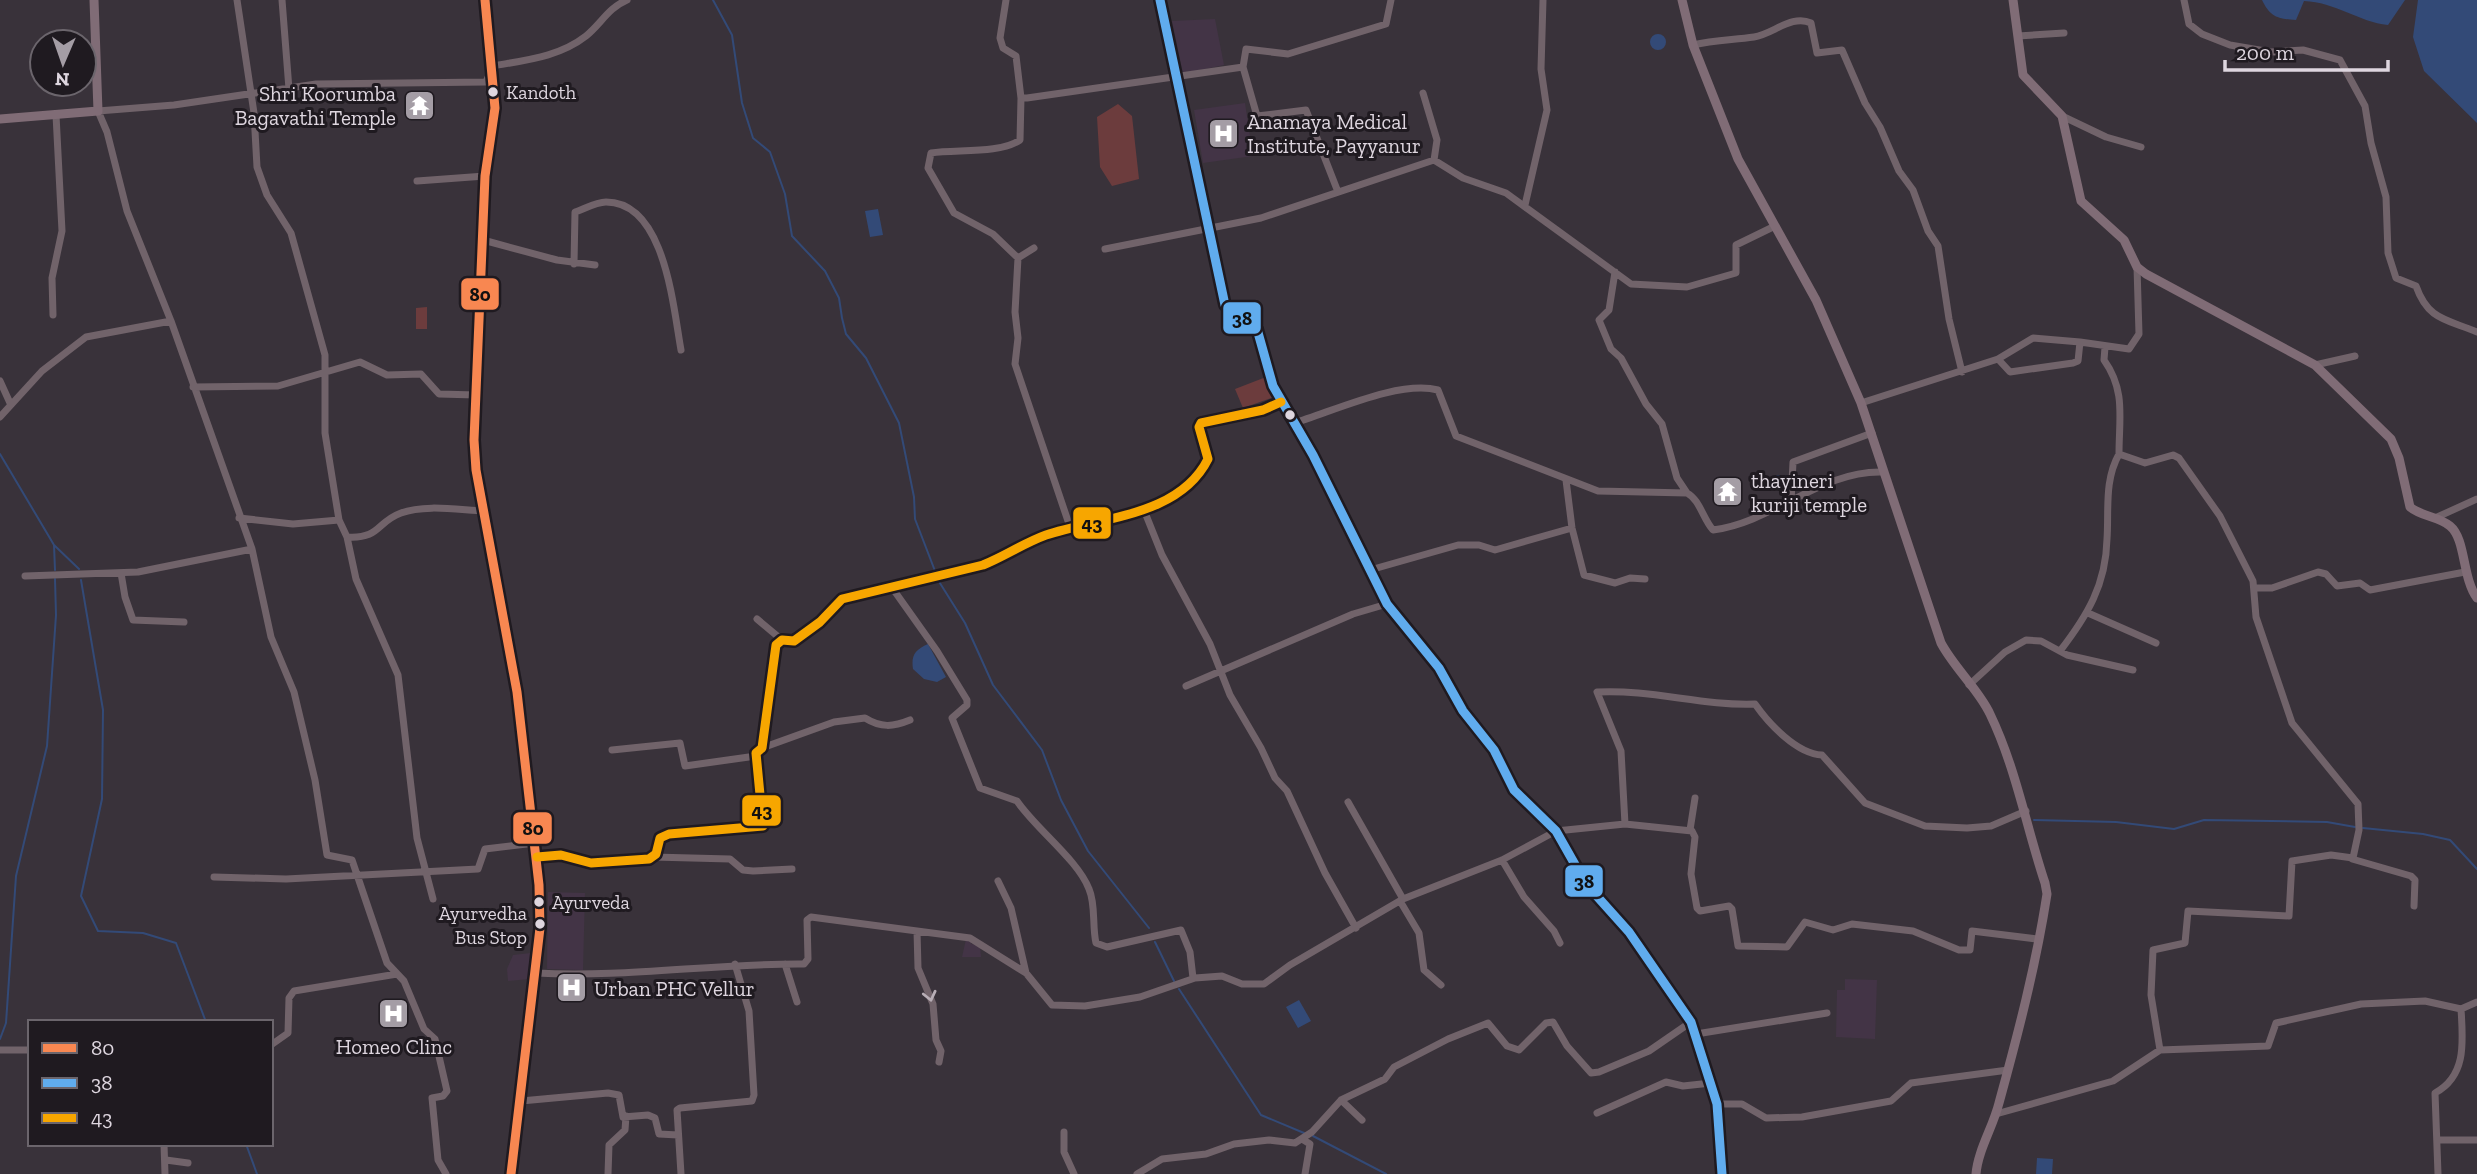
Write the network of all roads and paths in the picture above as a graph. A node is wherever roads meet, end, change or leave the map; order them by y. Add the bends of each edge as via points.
1 (94, 0) edge
2 (237, 0) edge
3 (282, 0) edge
4 (485, 0) edge
5 (627, 0) edge
6 (1006, 0) edge
7 (1160, 0) edge
8 (1391, 0) edge
9 (1543, 0) edge
10 (1682, 0) edge
11 (2013, 0) edge
12 (2184, 0) edge
13 (2064, 33) dead end
14 (2018, 36) junction
15 (1693, 45) junction
16 (493, 66) junction
17 (1243, 67) junction
18 (1178, 76) junction
19 (289, 89) junction
20 (251, 93) junction
21 (1423, 93) dead end
22 (1021, 98) junction
23 (98, 111) junction
24 (57, 115) junction
25 (2062, 116) junction
26 (0, 119) edge
27 (2141, 147) dead end
28 (1434, 160) junction
29 (485, 176) junction
30 (416, 181) dead end
31 (1338, 192) junction
32 (1525, 205) junction
33 (1773, 227) junction
34 (1208, 228) junction
35 (483, 240) junction
36 (1034, 248) dead end
37 (1105, 249) dead end
38 (1018, 258) junction
39 (574, 264) junction
40 (595, 265) dead end
41 (2137, 267) junction
42 (1615, 272) junction
43 (52, 315) dead end
44 (171, 321) junction
45 (2477, 332) edge
46 (2080, 342) junction
47 (2105, 347) junction
48 (681, 350) dead end
49 (2355, 356) dead end
50 (1998, 359) junction
51 (2315, 365) junction
52 (326, 371) junction
53 (1962, 372) junction
54 (0, 381) edge
55 (193, 387) junction
56 (476, 395) junction
57 (1281, 402) junction
58 (10, 403) junction
59 (1861, 403) junction
60 (0, 417) edge
61 (1294, 423) junction
62 (1872, 433) junction
63 (2119, 454) junction
64 (1883, 471) junction
65 (1566, 480) junction
66 (1687, 493) junction
67 (2477, 499) edge
68 (1791, 502) junction
69 (1144, 510) junction
70 (485, 511) junction
71 (239, 518) junction
72 (2435, 518) junction
73 (339, 520) junction
74 (1070, 527) junction
75 (1572, 528) junction
76 (346, 537) junction
77 (252, 549) junction
78 (1370, 570) junction
79 (2465, 572) junction
80 (121, 573) junction
81 (25, 576) dead end
82 (1645, 579) dead end
83 (2254, 588) junction
84 (893, 589) junction
85 (2477, 598) edge
86 (1387, 604) junction
87 (2088, 613) junction
88 (757, 619) dead end
89 (184, 622) dead end
90 (782, 640) junction
91 (2156, 643) dead end
92 (2060, 651) junction
93 (2133, 670) dead end
94 (1220, 674) junction
95 (1969, 685) junction
96 (1186, 686) dead end
97 (911, 720) dead end
98 (762, 748) junction
99 (612, 750) dead end
100 (756, 756) junction
101 (1695, 798) dead end
102 (1348, 802) dead end
103 (2026, 811) junction
104 (1625, 824) junction
105 (1556, 831) junction
106 (1690, 831) junction
107 (535, 843) junction
108 (537, 857) junction
109 (652, 857) junction
110 (2352, 859) junction
111 (1502, 860) junction
112 (792, 869) dead end
113 (424, 870) junction
114 (357, 875) junction
115 (214, 877) dead end
116 (998, 881) dead end
117 (433, 900) dead end
118 (1401, 900) junction
119 (2414, 906) dead end
120 (1356, 928) junction
121 (917, 931) junction
122 (2037, 939) junction
123 (1560, 943) dead end
124 (735, 964) junction
125 (785, 964) junction
126 (536, 973) junction
127 (1026, 973) junction
128 (397, 974) junction
129 (1193, 978) junction
130 (1441, 985) dead end
131 (797, 1002) dead end
132 (2477, 1002) edge
133 (2461, 1009) junction
134 (1827, 1013) dead end
135 (1691, 1022) junction
136 (1696, 1034) junction
137 (273, 1044) edge
138 (0, 1050) edge
139 (28, 1050) edge
140 (2160, 1050) junction
141 (939, 1062) dead end
142 (2008, 1070) junction
143 (1711, 1083) junction
144 (1341, 1100) junction
145 (521, 1101) junction
146 (1717, 1104) junction
147 (1597, 1113) dead end
148 (1996, 1114) junction
149 (626, 1116) junction
150 (1362, 1120) dead end
151 (1064, 1132) dead end
152 (678, 1135) junction
153 (1306, 1136) junction
154 (2437, 1140) junction
155 (2477, 1140) edge
156 (164, 1146) edge
157 (166, 1160) junction
158 (188, 1163) dead end
159 (165, 1174) edge
160 (446, 1174) edge
161 (511, 1174) edge
162 (608, 1174) edge
163 (681, 1174) edge
164 (1074, 1174) edge
165 (1138, 1174) edge
166 (1305, 1174) edge
167 (1722, 1174) edge
168 (1976, 1174) edge
169 (2438, 1174) edge

1 - 23 main road
2 - 20 street
3 - 19 street
4 - 16 highway
5 - 16 street via 573,45 551,55
6 - 22 street via 1000,38 1003,48 1016,55
7 - 18 main road
8 - 17 street via 1386,24 1288,54 1245,49
9 - 32 street via 1541,69 1547,110
10 - 15 main road
11 - 14 main road
12 - 45 street via 2189,24 2230,45 2271,52 2302,50 2340,60 2365,106 2386,197 2388,253 2396,278 2416,286 2433,316
13 - 14 street
14 - 25 main road via 2027,82
15 - 33 main road via 1738,159
15 - 53 street via 1756,37 1800,20 1811,23 1817,53 1842,50 1938,246
16 - 19 street via 486,82 316,84
16 - 29 highway via 495,108
17 - 18 street
17 - 31 street via 1257,116 1306,110
18 - 22 street
18 - 34 main road
19 - 20 street
20 - 23 street
20 - 52 street via 257,167 267,195 291,233 313,303
21 - 28 street via 1437,140
22 - 38 street via 1020,140 975,151 932,153 928,168 954,213 993,234
23 - 24 main road
23 - 44 street via 127,211
24 - 26 main road
24 - 43 street via 62,231 51,278
25 - 27 street
25 - 41 main road via 2081,201 2124,240
28 - 31 street
28 - 32 street
29 - 30 street
29 - 35 highway
31 - 34 street via 1261,218
32 - 42 street
33 - 42 street via 1736,245 1736,273 1687,287 1631,284
33 - 59 main road via 1816,300
34 - 37 street
34 - 57 main road via 1225,305 1257,329 1268,375
35 - 39 street
35 - 56 highway
36 - 38 street
38 - 74 street via 1015,364
39 - 40 street
39 - 48 street via 575,212 603,201 622,204 649,226 662,254
41 - 47 street via 2138,334 2129,349
41 - 51 main road
42 - 66 street via 1609,310 1599,320 1611,349 1662,424 1677,478
44 - 55 street
44 - 58 street via 86,337
46 - 47 street
46 - 50 street via 2034,338
46 - 50 street via 2078,361 2073,363 2010,372
47 - 63 street via 2104,360 2120,389
49 - 51 street
50 - 53 street
51 - 72 main road via 2390,439 2399,457 2410,507
52 - 55 street via 278,386
52 - 56 street via 360,362 387,375 421,374 439,394
52 - 73 street via 325,433
53 - 59 street
54 - 58 street
55 - 71 street
56 - 70 highway via 476,470
57 - 61 main road
57 - 69 street via 1201,423 1208,459 1204,467 1179,494
58 - 60 street
59 - 62 main road
61 - 65 street via 1387,392 1426,386 1438,390 1457,436
61 - 78 main road
62 - 64 main road
62 - 68 street via 1793,462
63 - 83 street via 2145,463 2174,455 2179,458 2220,516
63 - 87 street via 2110,475 2108,540 2096,598
64 - 68 street via 1862,471 1802,493
64 - 95 main road via 1941,643
65 - 66 street via 1606,492
65 - 75 street
66 - 68 street via 1697,501 1713,530
67 - 72 street
69 - 74 street
69 - 94 street
70 - 76 street via 401,513 370,535
70 - 107 highway via 517,692
71 - 73 street via 293,524
71 - 77 street
72 - 79 main road via 2454,530
73 - 76 street
74 - 84 street via 1023,543 983,565
75 - 78 street via 1494,551 1458,545
75 - 82 street via 1584,575 1615,583
76 - 113 street via 356,579 398,675 415,829
77 - 80 street
77 - 114 street via 271,637 294,692 327,855 352,860
78 - 86 main road
79 - 83 street via 2370,590 2360,583 2337,586 2318,572 2272,588
79 - 85 main road
80 - 81 street
80 - 89 street via 133,620
83 - 110 street via 2258,625 2292,723 2358,804 2359,830
84 - 90 street via 842,599 794,641
84 - 129 street via 967,700 952,718 976,783 986,792 1017,800 1032,823 1083,877 1091,895 1096,943 1107,947 1181,930
86 - 94 street via 1353,614
86 - 105 main road via 1439,668 1463,711 1494,750 1514,790
87 - 91 street
87 - 92 street
88 - 90 street
90 - 98 street via 776,645 769,678
92 - 93 street
92 - 95 street via 2041,641 2026,640 2005,652
94 - 96 street
94 - 120 street via 1275,778 1287,790
95 - 103 main road via 1990,712
97 - 98 street via 897,726 877,726 865,718 834,722
98 - 100 street
99 - 100 street via 680,743 685,766
100 - 109 street via 763,826 669,834 660,838
101 - 106 street
102 - 118 street
103 - 104 street via 1991,826 1925,826 1865,803 1822,755 1807,754 1767,721 1755,704 1709,704 1648,692 1597,692 1622,751
103 - 122 main road via 2047,894
104 - 105 street
104 - 106 street
105 - 111 street
105 - 135 main road via 1586,884 1629,932
106 - 122 street via 1695,837 1691,874 1697,908 1729,906 1738,946 1787,947 1805,922 1833,930 1852,924 1913,931 1959,950 1970,950 1972,931
107 - 108 highway
107 - 113 street via 485,849 478,869
108 - 109 street via 561,855 591,863
108 - 126 highway via 540,928
109 - 112 street via 730,859 743,870 753,871
110 - 119 street via 2411,876 2415,880
110 - 140 street via 2331,855 2292,861 2289,916 2189,911 2185,943 2153,950 2151,995
111 - 118 street
111 - 123 street
113 - 114 street
113 - 117 street
114 - 115 street
114 - 128 street via 387,963
116 - 127 street via 1011,908
118 - 120 street
118 - 130 street via 1419,933 1424,970
120 - 129 street via 1264,984 1242,984 1222,976
121 - 125 street via 809,917 808,959 804,964
121 - 127 street via 970,938
121 -> 141 street via 918,968 933,1004 936,1040 942,1051
122 - 142 main road via 2028,1001
124 - 125 street
124 - 126 street via 596,976
124 - 152 street via 749,1011 752,1101 680,1108
125 - 131 street
126 - 145 highway
127 - 129 street via 1052,1006 1140,997
128 - 137 street via 294,991 289,998 288,1033
128 - 160 street via 439,1053 447,1091 432,1098 438,1160
132 - 133 street
133 - 140 street via 2425,1001 2361,1004 2276,1023 2268,1046
133 - 154 street via 2461,1063 2449,1086 2435,1093
134 - 136 street
135 - 136 main road
135 - 144 street via 1649,1051 1591,1073 1553,1022 1546,1023 1519,1050 1507,1046 1488,1023 1403,1062 1385,1079
136 - 143 main road
138 - 139 street
140 - 148 street via 2113,1081
142 - 146 street via 1912,1083 1891,1101 1802,1117 1766,1118 1742,1104
142 - 148 main road
143 - 146 main road
143 - 147 street via 1683,1086 1666,1082
144 - 150 street
144 - 153 street
145 - 149 street via 608,1093 619,1095
145 - 161 highway
146 - 167 main road
148 - 168 main road
149 - 152 street via 648,1115 655,1118 659,1134
149 - 162 street via 625,1130 609,1144
151 - 164 street via 1064,1152
152 - 163 street
153 - 165 street via 1296,1143 1234,1144 1206,1154 1162,1159
153 - 166 street via 1310,1144
154 - 155 street
154 - 169 street
156 - 157 street
157 - 158 street
157 - 159 street

